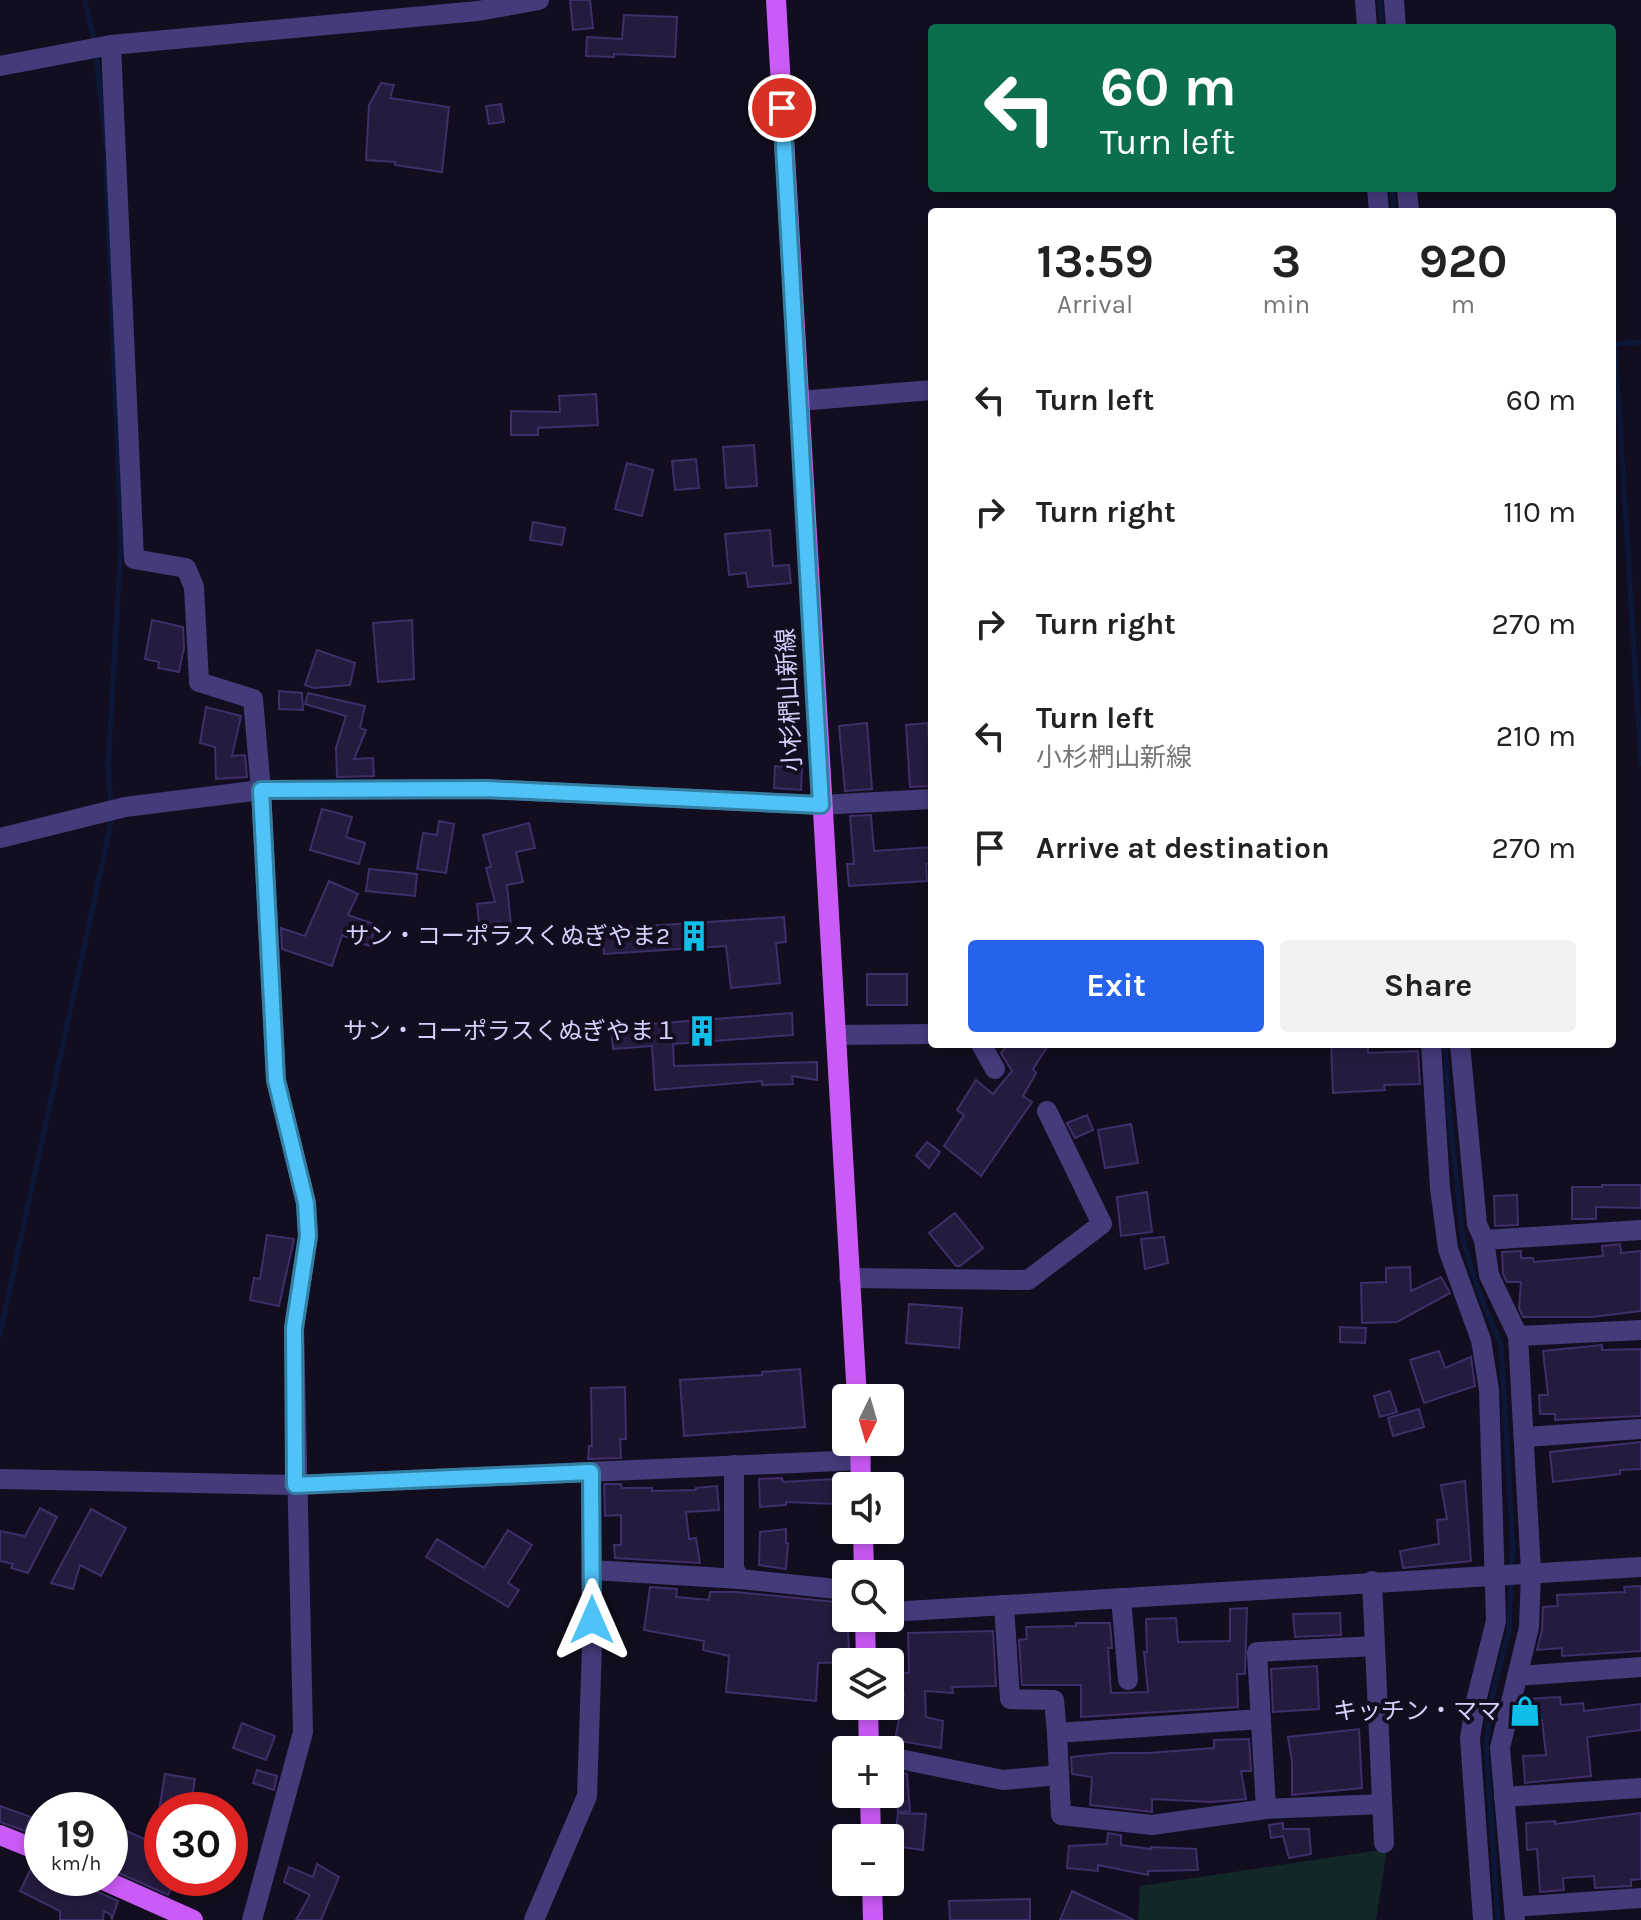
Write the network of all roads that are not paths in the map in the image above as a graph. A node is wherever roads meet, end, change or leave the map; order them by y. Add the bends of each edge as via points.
1 (539, 0) edge
2 (776, 0) edge
3 (1365, 0) edge
4 (1394, 0) edge
5 (478, 5) edge
6 (1367, 24) edge
7 (1396, 24) edge
8 (111, 45) junction
9 (0, 66) edge
10 (928, 390) edge
11 (799, 401) junction
12 (261, 790) junction
13 (928, 799) edge
14 (821, 805) junction
15 (0, 838) edge
16 (928, 1034) edge
17 (836, 1035) junction
18 (983, 1048) edge
19 (1431, 1048) edge
20 (1460, 1048) edge
21 (995, 1069) dead end
22 (1047, 1111) dead end
23 (1641, 1230) edge
24 (1484, 1240) junction
25 (849, 1278) junction
26 (1641, 1330) edge
27 (1518, 1336) junction
28 (856, 1384) edge
29 (1641, 1429) edge
30 (1526, 1437) junction
31 (832, 1454) edge
32 (734, 1465) junction
33 (591, 1472) junction
34 (0, 1479) edge
35 (295, 1485) junction
36 (1641, 1567) edge
37 (592, 1570) junction
38 (1531, 1572) junction
39 (1495, 1574) junction
40 (740, 1579) junction
41 (1372, 1581) junction
42 (832, 1589) edge
43 (1121, 1598) junction
44 (1004, 1605) junction
45 (904, 1611) edge
46 (1375, 1646) junction
47 (1641, 1667) edge
48 (1517, 1676) junction
49 (1128, 1680) dead end
50 (1261, 1719) junction
51 (1057, 1733) junction
52 (904, 1760) edge
53 (1059, 1775) junction
54 (1641, 1788) edge
55 (1504, 1797) junction
56 (1382, 1804) junction
57 (1266, 1809) junction
58 (0, 1835) edge
59 (1384, 1843) dead end
60 (24, 1845) edge
61 (128, 1891) edge
62 (872, 1896) edge
63 (1641, 1898) edge
64 (1514, 1913) edge
65 (193, 1920) edge
66 (252, 1920) edge
67 (534, 1920) edge
68 (873, 1920) edge
69 (1483, 1920) edge

1 - 5 street
2 - 11 main road, 小杉椚山新線
3 - 6 street
4 - 7 street
5 - 8 street
8 - 9 street
8 - 12 street via 134,559 186,568 194,587 199,682 253,699
10 - 11 street
11 - 14 main road, 小杉椚山新線
12 - 14 street via 486,789
12 - 15 street via 125,807
12 - 35 street via 276,1080 306,1203 308,1236 294,1328
13 - 14 street
14 - 17 main road, 小杉椚山新線
16 - 17 street
17 - 25 main road, 小杉椚山新線
18 - 21 street
19 - 39 street via 1448,1249 1481,1340 1489,1390
20 - 24 street via 1477,1224
22 - 25 street via 1102,1224 1028,1280
23 - 24 street
24 - 27 street via 1489,1275
25 - 28 main road, 小杉椚山新線
26 - 27 street
27 - 30 street
29 - 30 street
30 - 38 street
31 - 32 street
32 - 33 street
32 - 40 street via 734,1569
33 - 35 street
33 - 37 street
34 - 35 street
35 - 66 street via 303,1732
36 - 38 street
37 - 40 street
37 - 67 street via 587,1796
38 - 39 street
38 - 48 street via 1529,1627
39 - 41 street
39 - 69 street via 1496,1621 1470,1738
40 - 42 street
41 - 43 street
41 - 46 street
43 - 44 street
43 - 49 street
44 - 45 street
44 - 51 street via 1010,1699 1054,1700
46 - 50 street via 1257,1652
46 - 56 street
47 - 48 street
48 - 55 street via 1500,1748
50 - 51 street
50 - 57 street
51 - 53 street
52 - 53 street via 1003,1780
53 - 57 street via 1061,1815 1152,1825
54 - 55 street
55 - 64 street
56 - 57 street
56 - 59 street
58 - 60 main road
61 - 65 main road
62 - 68 main road
63 - 64 street

